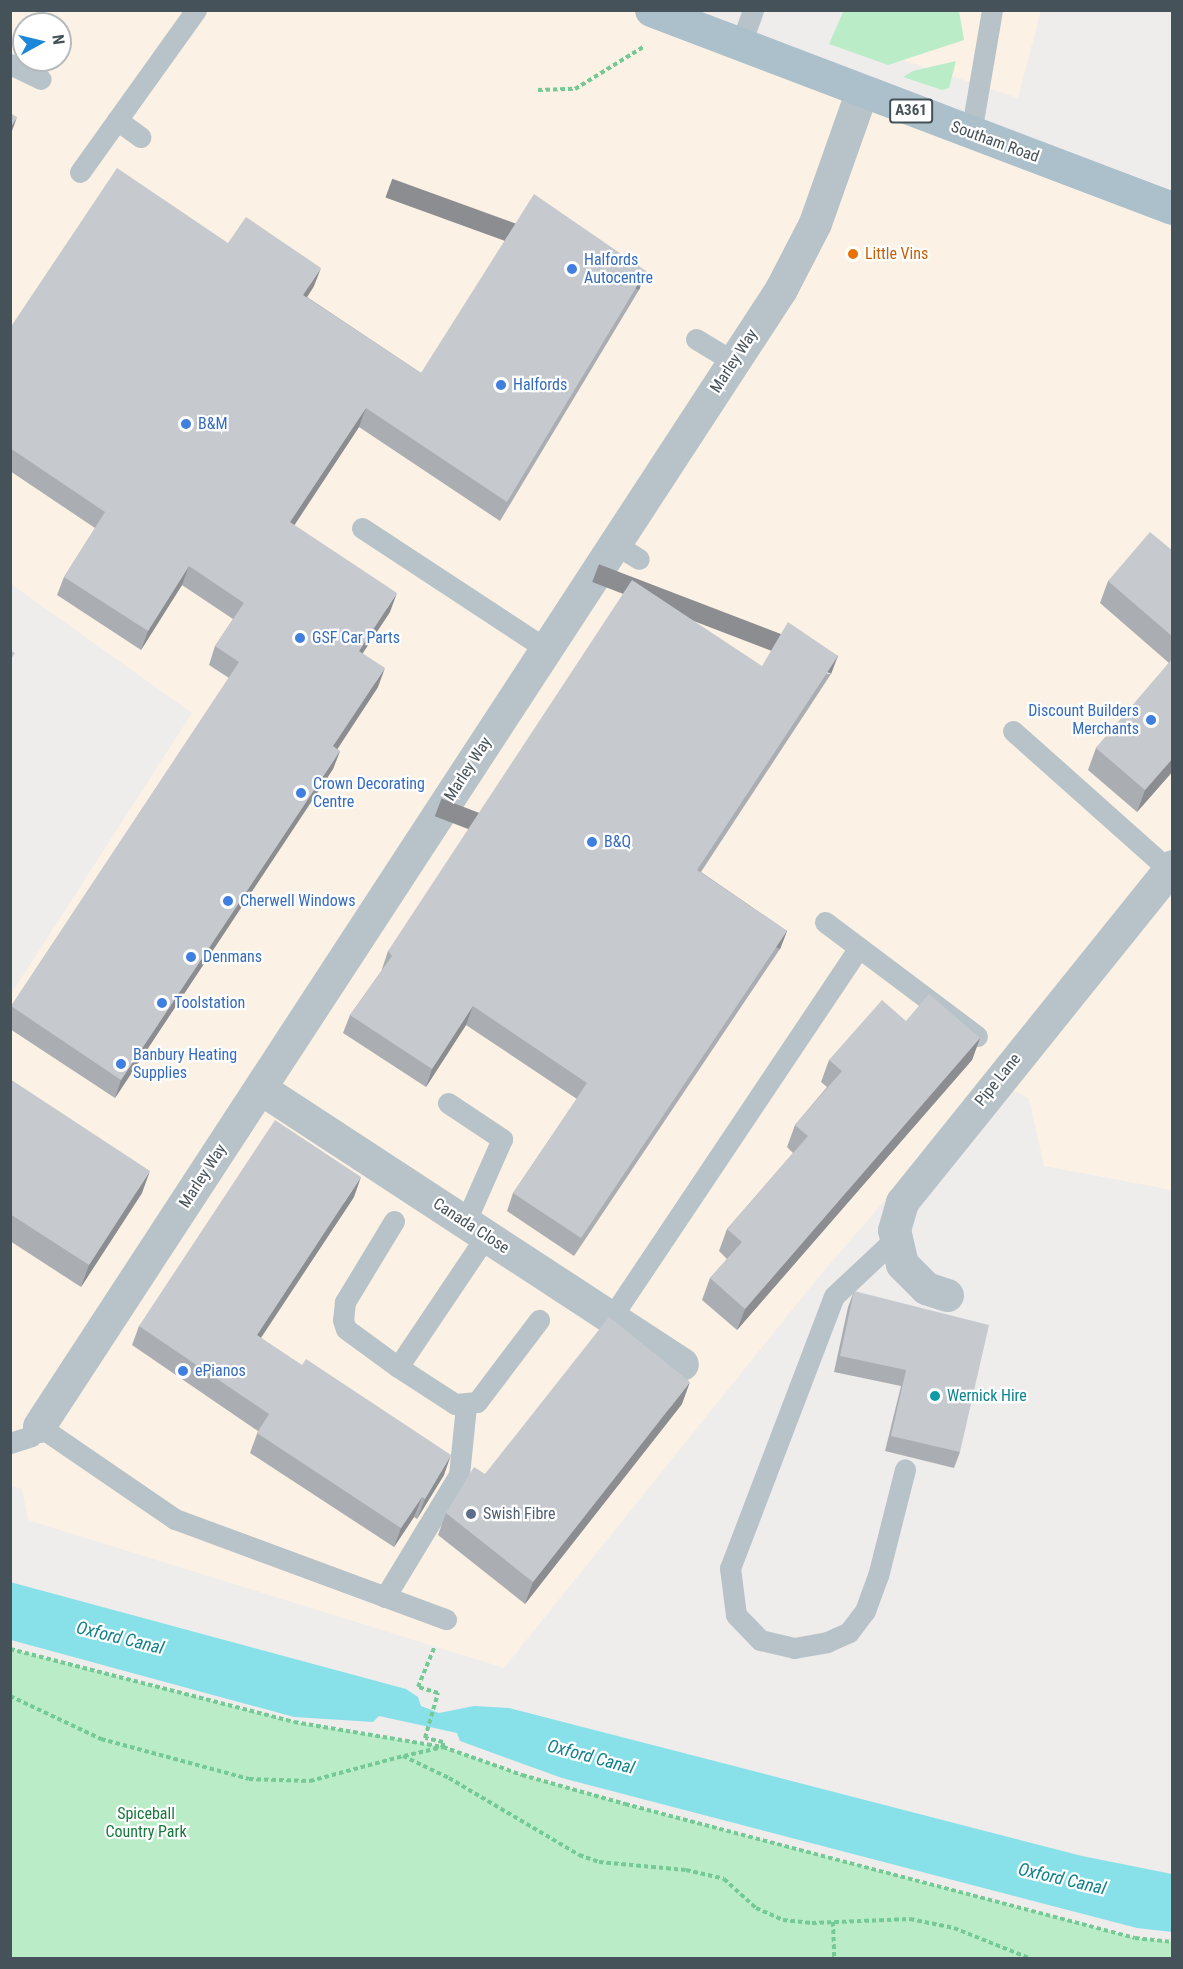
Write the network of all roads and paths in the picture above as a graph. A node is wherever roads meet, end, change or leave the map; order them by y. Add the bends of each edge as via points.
1 (196, 10) edge
2 (753, 10) edge
3 (992, 10) edge
4 (664, 16) edge
5 (740, 46) junction
6 (10, 64) edge
7 (41, 80) dead end
8 (538, 90) dead end
9 (861, 93) junction
10 (117, 120) junction
11 (971, 133) junction
12 (140, 137) dead end
13 (80, 172) dead end
14 (1173, 208) edge
15 (696, 339) dead end
16 (734, 362) junction
17 (362, 528) dead end
18 (546, 649) junction
19 (1013, 731) dead end
20 (1171, 868) edge
21 (825, 922) dead end
22 (859, 948) junction
23 (977, 1036) edge
24 (260, 1088) junction
25 (448, 1103) dead end
26 (394, 1221) dead end
27 (476, 1229) junction
28 (895, 1239) junction
29 (947, 1294) dead end
30 (610, 1318) junction
31 (539, 1320) dead end
32 (682, 1364) dead end
33 (398, 1367) junction
34 (466, 1406) junction
35 (39, 1426) junction
36 (10, 1443) edge
37 (905, 1469) dead end
38 (385, 1597) junction
39 (446, 1619) joint
40 (10, 1649) edge
41 (10, 1696) edge
42 (443, 1747) junction
43 (403, 1756) junction
44 (833, 1922) junction
45 (1173, 1942) edge
46 (834, 1959) edge
47 (1029, 1959) edge

1 - 10 lane
2 - 5 lane
3 - 11 lane
4 - 5 main road, Southam Road / A361
4 - 8 path via 639,51 575,89
5 - 9 main road, Southam Road / A361
6 - 7 lane
9 - 11 main road, Southam Road / A361
9 - 16 street, Marley Way via 803,250
10 - 12 lane
10 - 13 lane
11 - 14 main road, Southam Road / A361
15 - 16 lane
16 - 18 street, Marley Way via 627,551
17 - 18 lane
18 - 24 street, Marley Way
19 - 20 lane
20 - 28 street, Pipe Lane via 910,1189 897,1216
21 - 22 lane
22 - 23 lane
22 - 30 lane
24 - 27 street, Canada Close
24 - 35 street, Marley Way
25 - 27 lane via 502,1139
26 - 33 lane via 342,1310 346,1329
27 - 30 street, Canada Close
27 - 33 lane
28 - 29 street, Pipe Lane via 911,1277 926,1288
28 - 37 lane via 834,1296 730,1568 736,1615 760,1640 795,1648 826,1642 849,1632 865,1611 878,1576
30 - 32 street, Canada Close
31 - 34 lane via 483,1395
33 - 34 lane via 455,1404
34 - 38 lane via 459,1475
35 - 36 lane via 31,1436
35 - 38 lane via 176,1519
38 - 39 lane
39 - 42 path via 418,1687 438,1693 425,1738 443,1742
40 - 42 path via 294,1722
41 - 43 path via 101,1739 249,1779 310,1781
42 - 43 path
42 - 45 path via 625,1804 1125,1935
43 - 44 path via 449,1778 579,1855 714,1876 769,1914 798,1922
44 - 46 path
44 - 47 path via 910,1919 954,1928

